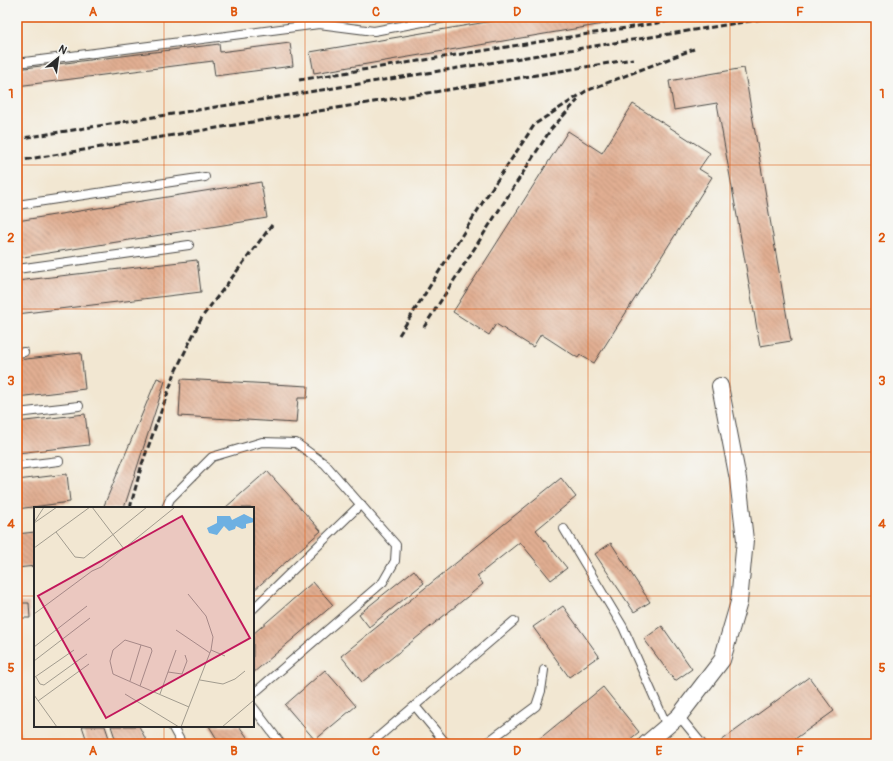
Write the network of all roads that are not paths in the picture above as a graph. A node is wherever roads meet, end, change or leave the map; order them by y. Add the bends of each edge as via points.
1 (450, 17) edge
2 (17, 63) edge
3 (205, 177) dead end
4 (17, 205) edge
5 (189, 245) dead end
6 (17, 269) edge
7 (720, 386) dead end
8 (79, 406) dead end
9 (17, 413) edge
10 (59, 461) dead end
11 (17, 466) edge
12 (361, 504) junction
13 (166, 507) edge
14 (564, 528) dead end
15 (254, 608) edge
16 (514, 621) dead end
17 (544, 670) dead end
18 (254, 693) edge
19 (415, 706) junction
20 (254, 708) edge
21 (673, 721) junction
22 (173, 727) edge
23 (182, 744) edge
24 (281, 744) edge
25 (370, 744) edge
26 (449, 744) edge
27 (485, 744) edge
28 (646, 744) edge
29 (702, 744) edge

1 - 2 lane via 374,30 319,24
3 - 4 lane
5 - 6 lane
7 - 21 street via 738,479 745,540 739,602 722,660
8 - 9 lane
10 - 11 lane
12 - 13 lane via 325,464 296,443 262,442 212,457 170,499
12 - 15 lane
12 - 18 lane via 396,545 395,561 383,582
14 - 21 lane via 623,627
16 - 19 lane
17 - 27 lane via 542,691 536,706
19 - 25 lane
19 - 26 lane
20 - 24 lane
21 - 28 street
21 - 29 lane
22 - 23 lane

